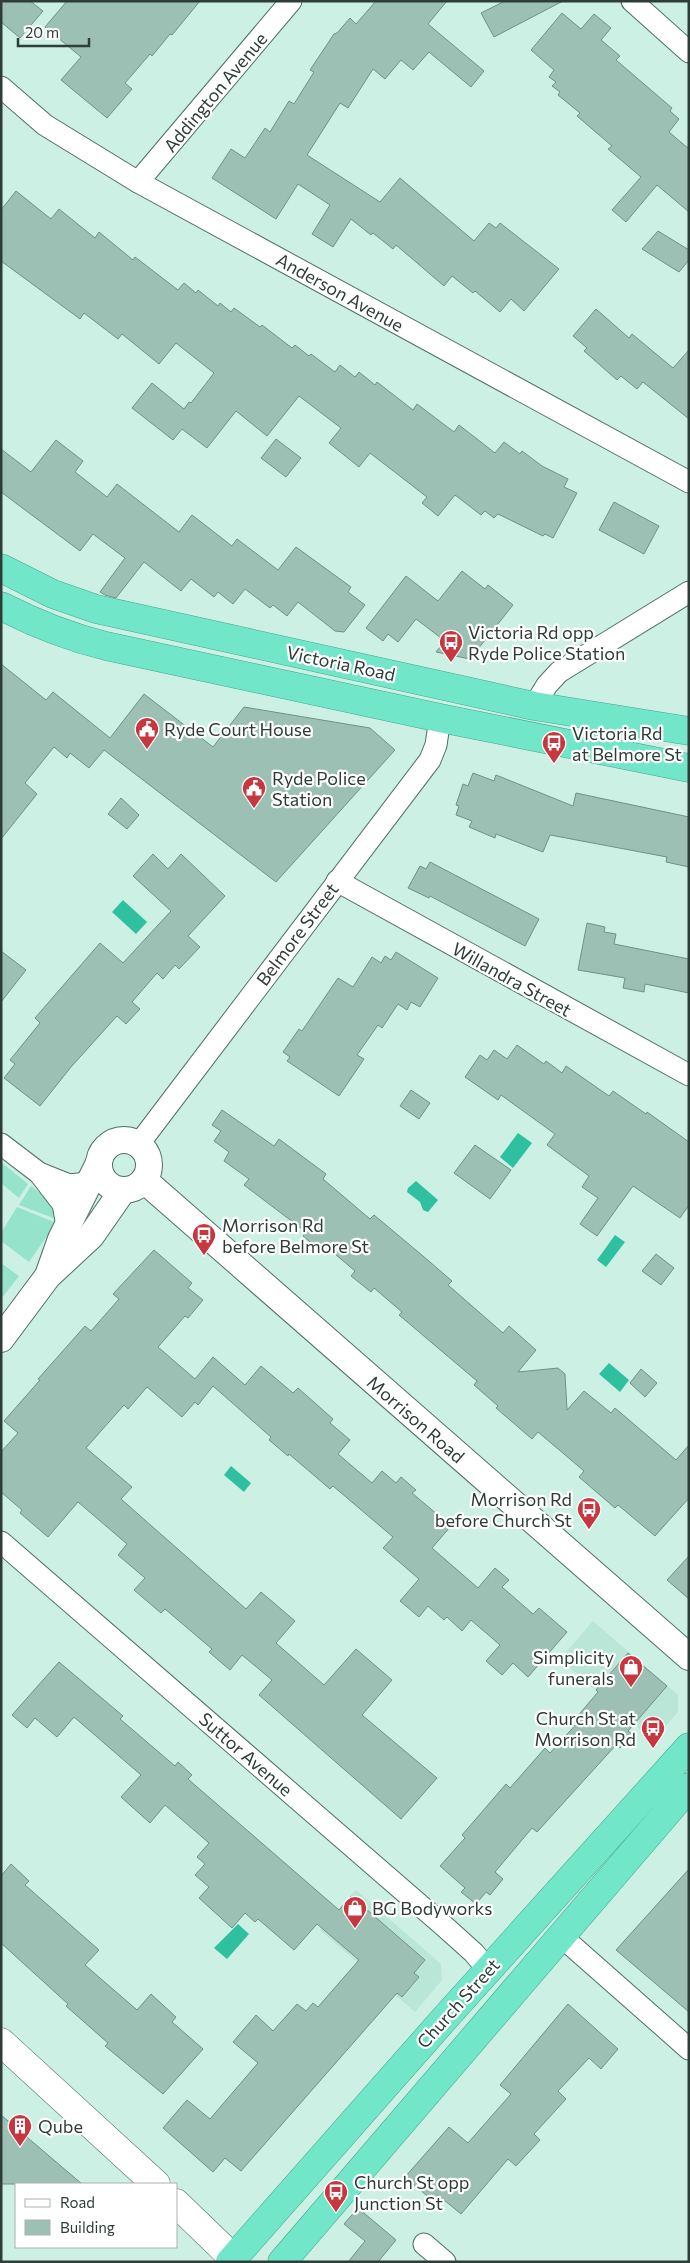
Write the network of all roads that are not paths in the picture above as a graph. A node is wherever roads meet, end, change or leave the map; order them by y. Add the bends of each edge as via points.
1 (292, 1) edge
2 (632, 1) edge
3 (689, 52) edge
4 (1, 87) edge
5 (138, 182) junction
6 (689, 482) edge
7 (1, 568) edge
8 (689, 592) edge
9 (1, 606) edge
10 (534, 706) junction
11 (440, 718) junction
12 (689, 731) edge
13 (689, 768) edge
14 (337, 881) junction
15 (689, 1075) edge
16 (1, 1144) edge
17 (138, 1144) junction
18 (39, 1173) junction
19 (89, 1182) junction
20 (134, 1185) junction
21 (67, 1226) junction
22 (48, 1276) junction
23 (1, 1339) edge
24 (1, 1542) edge
25 (689, 1657) edge
26 (689, 1748) edge
27 (689, 1787) edge
28 (562, 1937) junction
29 (488, 1970) junction
30 (1, 2042) edge
31 (689, 2048) edge
32 (155, 2183) edge
33 (178, 2205) edge
34 (424, 2244) dead end
35 (233, 2261) edge
36 (282, 2262) edge
37 (445, 2262) edge

1 - 5 street, Addington Avenue
2 - 3 street
4 - 5 street, Anderson Avenue via 46,125
5 - 6 street, Anderson Avenue
7 - 10 highway, Victoria Road via 53,594 96,609
8 - 10 street via 559,672 546,685
9 - 11 highway, Victoria Road via 68,636
10 - 12 highway, Victoria Road
11 - 13 highway, Victoria Road
11 - 14 street, Belmore Street via 430,760
14 - 15 street, Willandra Street
14 - 17 street, Belmore Street
16 - 18 street
17 - 19 street via 130,1141 114,1143 102,1154
17 - 20 street via 148,1157 149,1165
18 - 19 street via 69,1184
18 - 21 street via 62,1204
19 - 20 street, Morrison Road via 103,1179 116,1189
19 - 21 street
20 - 22 street via 91,1236
20 - 25 street, Morrison Road
21 - 22 street
22 - 23 street
24 - 29 street, Suttor Avenue via 444,1926
26 - 29 highway, Church Street
27 - 28 highway, Church Street
28 - 31 street
28 - 36 highway, Church Street
29 - 35 highway, Church Street
30 - 32 main road
33 - 35 main road
34 - 37 street

